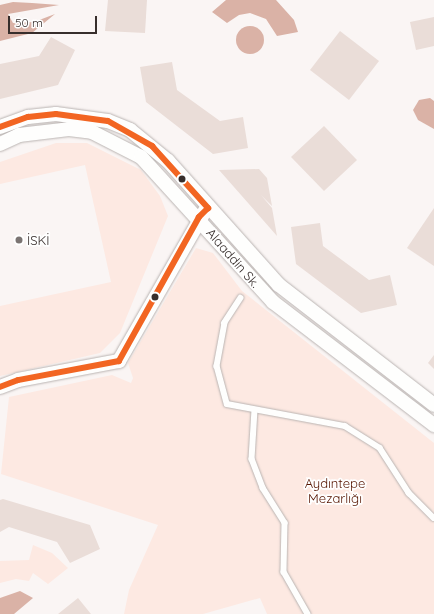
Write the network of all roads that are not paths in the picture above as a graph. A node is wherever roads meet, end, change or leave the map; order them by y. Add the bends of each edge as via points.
1 (0, 127) edge
2 (0, 144) edge
3 (204, 212) junction
4 (241, 298) dead end
5 (0, 387) edge
6 (434, 405) edge
7 (255, 410) junction
8 (434, 425) edge
9 (434, 518) edge
10 (308, 614) edge

1 - 3 street, Alaaddin Sk. via 28,117 56,114 108,121 152,146
2 - 3 street, Alaaddin Sk. via 44,130 69,128 92,132 141,157
3 - 5 street via 119,361 18,380
3 - 6 street, Alaaddin Sk. via 279,285
3 - 8 street, Alaaddin Sk. via 273,302
4 - 7 lane via 225,323 217,366 227,404
7 - 9 lane via 345,426 380,448 409,493
7 - 10 lane via 252,459 263,488 285,523 284,572

